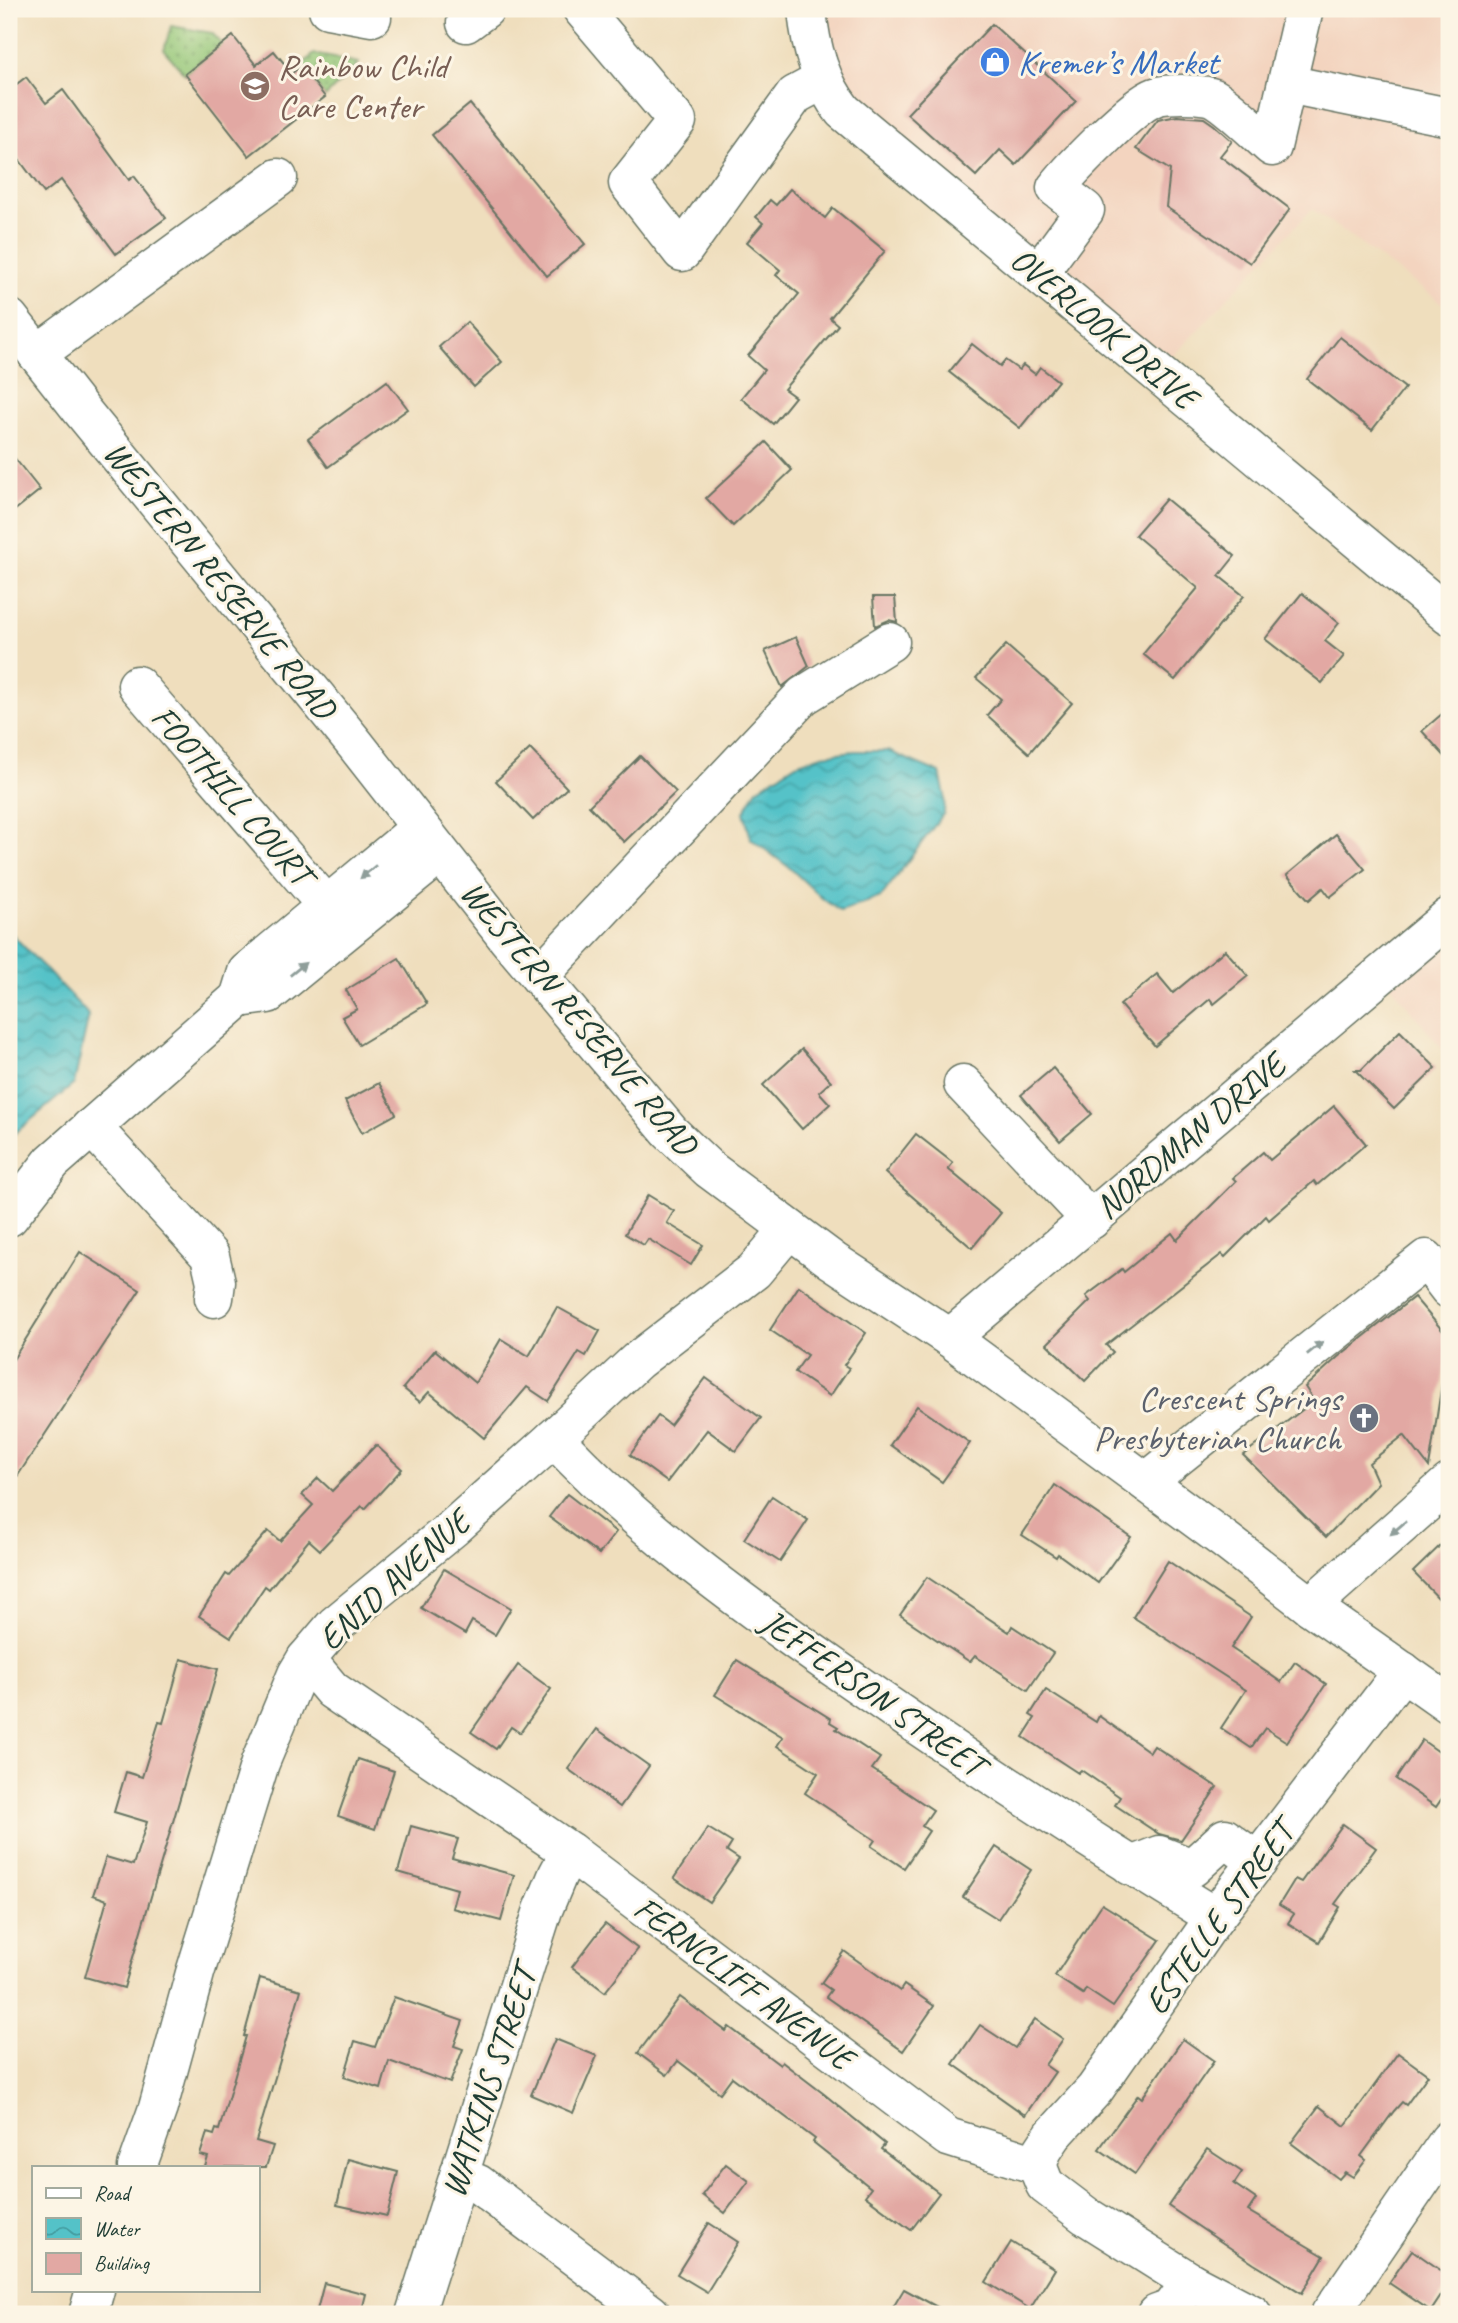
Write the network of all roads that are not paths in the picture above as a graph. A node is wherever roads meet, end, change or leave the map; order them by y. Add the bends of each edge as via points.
1 (328, 9) edge
2 (582, 9) edge
3 (807, 9) edge
4 (1304, 9) edge
5 (372, 17) dead end
6 (823, 80) junction
7 (1287, 84) junction
8 (1449, 117) edge
9 (278, 177) dead end
10 (1038, 274) junction
11 (9, 318) edge
12 (37, 354) junction
13 (1449, 616) edge
14 (890, 642) dead end
15 (138, 685) dead end
16 (430, 841) junction
17 (327, 906) junction
18 (1443, 937) edge
19 (539, 976) junction
20 (239, 998) junction
21 (963, 1084) dead end
22 (89, 1128) junction
23 (9, 1217) edge
24 (1091, 1220) junction
25 (789, 1229) junction
26 (1449, 1289) edge
27 (214, 1298) dead end
28 (950, 1338) junction
29 (554, 1438) junction
30 (1146, 1482) junction
31 (1449, 1483) edge
32 (1310, 1606) junction
33 (306, 1659) junction
34 (1404, 1671) junction
35 (1449, 1704) edge
36 (570, 1852) junction
37 (1258, 1862) junction
38 (1131, 1867) junction
39 (1215, 1917) junction
40 (1449, 2140) edge
41 (1037, 2165) junction
42 (137, 2166) edge
43 (459, 2176) junction
44 (1191, 2282) junction
45 (94, 2292) edge
46 (88, 2314) edge
47 (415, 2314) edge
48 (651, 2314) edge
49 (1157, 2314) edge
50 (1252, 2314) edge
51 (1330, 2314) edge

1 - 5 street
2 - 6 street via 677,121 628,183 682,251 795,95
3 - 6 street, OVERLOOK DRIVE
4 - 7 street
6 - 10 street, OVERLOOK DRIVE via 843,111
7 - 8 street
7 - 10 street via 1272,146 1213,97 1156,97 1133,112 1056,188 1085,209
9 - 12 street
10 - 13 street, OVERLOOK DRIVE
11 - 12 street, WESTERN RESERVE ROAD
12 - 16 street, WESTERN RESERVE ROAD
14 - 19 street via 803,696
15 - 17 street, FOOTHILL COURT
16 -> 17 street
16 - 19 street, WESTERN RESERVE ROAD
20 -> 16 street via 268,994
17 - 20 street via 247,972
18 - 24 street, NORDMAN DRIVE
19 - 25 street, WESTERN RESERVE ROAD via 670,1132 709,1169
20 - 22 street
21 - 24 street
22 - 23 street via 52,1162
22 - 27 street via 210,1255
24 - 28 street, NORDMAN DRIVE
25 - 28 street, WESTERN RESERVE ROAD
25 - 29 street, ENID AVENUE via 754,1271 637,1361
30 -> 26 street via 1426,1259
28 - 30 street, WESTERN RESERVE ROAD
29 - 33 street, ENID AVENUE via 335,1625
29 - 38 street, JEFFERSON STREET via 626,1509 788,1635 960,1756
30 - 32 street, WESTERN RESERVE ROAD
31 -> 32 street
32 - 34 street, WESTERN RESERVE ROAD
33 - 36 street, FERNCLIFF AVENUE via 332,1690
33 - 42 street, ENID AVENUE via 260,1763
34 - 35 street, WESTERN RESERVE ROAD
34 - 37 street, ESTELLE STREET
36 - 41 street, FERNCLIFF AVENUE via 947,2137
36 - 43 street, WATKINS STREET via 543,1910
37 - 38 street via 1224,1838 1192,1868 1159,1854
37 - 39 street, ESTELLE STREET
38 - 39 street, JEFFERSON STREET
39 - 41 street, ESTELLE STREET via 1095,2089 1053,2135
40 - 51 street
41 - 44 street via 1045,2185 1065,2201
43 - 47 street, WATKINS STREET
43 - 48 street via 478,2184
44 - 49 street via 1171,2309
44 - 50 street
45 - 46 street

